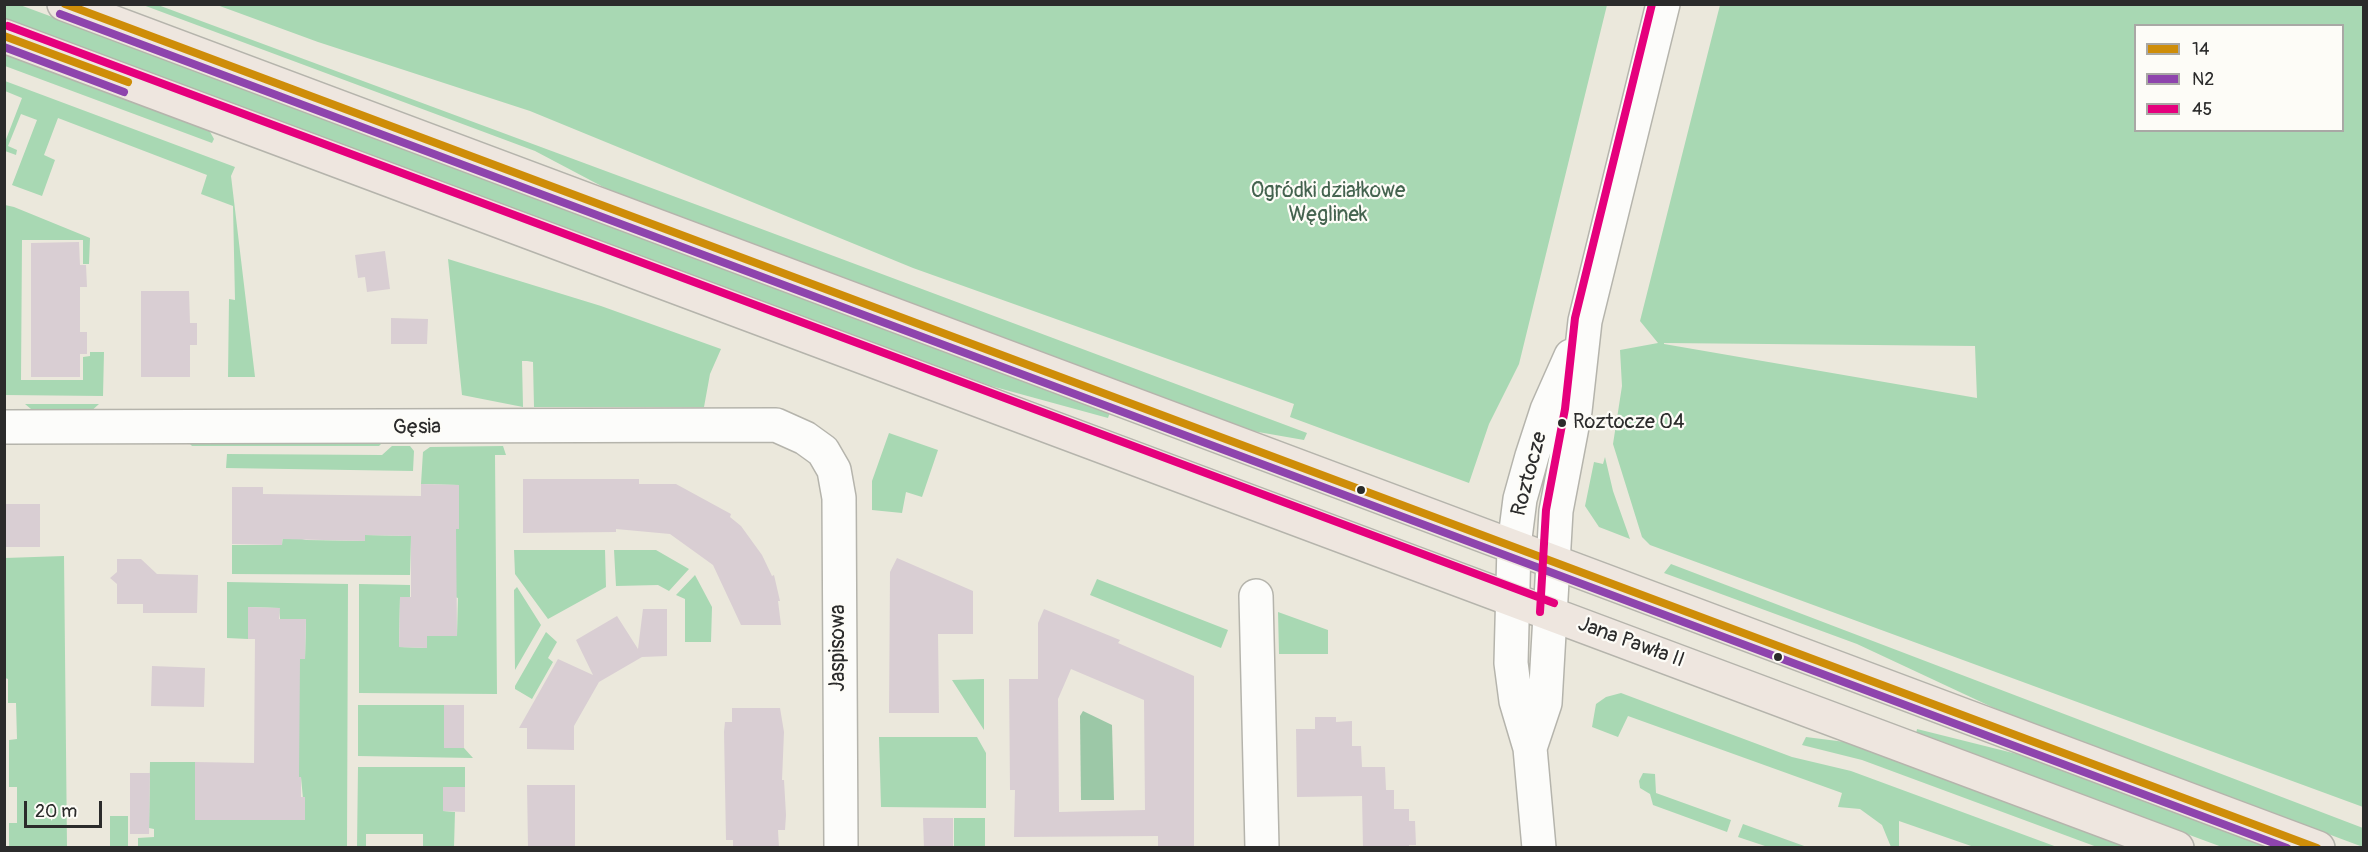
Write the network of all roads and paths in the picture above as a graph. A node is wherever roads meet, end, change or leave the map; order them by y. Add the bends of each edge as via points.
1 (64, 4) edge
2 (1663, 4) edge
3 (4, 36) edge
4 (1585, 321) junction
5 (4, 427) edge
6 (823, 451) joint
7 (1514, 546) junction
8 (1552, 561) junction
9 (1256, 596) dead end
10 (1513, 599) junction
11 (1550, 613) junction
12 (1530, 748) junction
13 (842, 848) edge
14 (1262, 848) edge
15 (1539, 848) edge
16 (2177, 848) edge
17 (2318, 848) edge

1 - 7 main road
2 - 4 street, Roztocze
3 - 10 main road, Jana Pawła II
4 - 7 street, Roztocze via 1538,438 1520,499
4 - 8 street, Roztocze
5 - 6 street, Gęsia via 776,425
6 - 13 street, Jaspisowa via 834,470 839,498
7 - 8 main road
7 - 10 street, Roztocze
8 - 11 street, Roztocze
8 - 17 main road
9 - 14 street
10 - 11 main road, Jana Pawła II
10 - 12 street, Roztocze via 1511,663 1516,701
11 - 12 street, Roztocze via 1545,703
11 - 16 main road, Jana Pawła II
12 - 15 street

